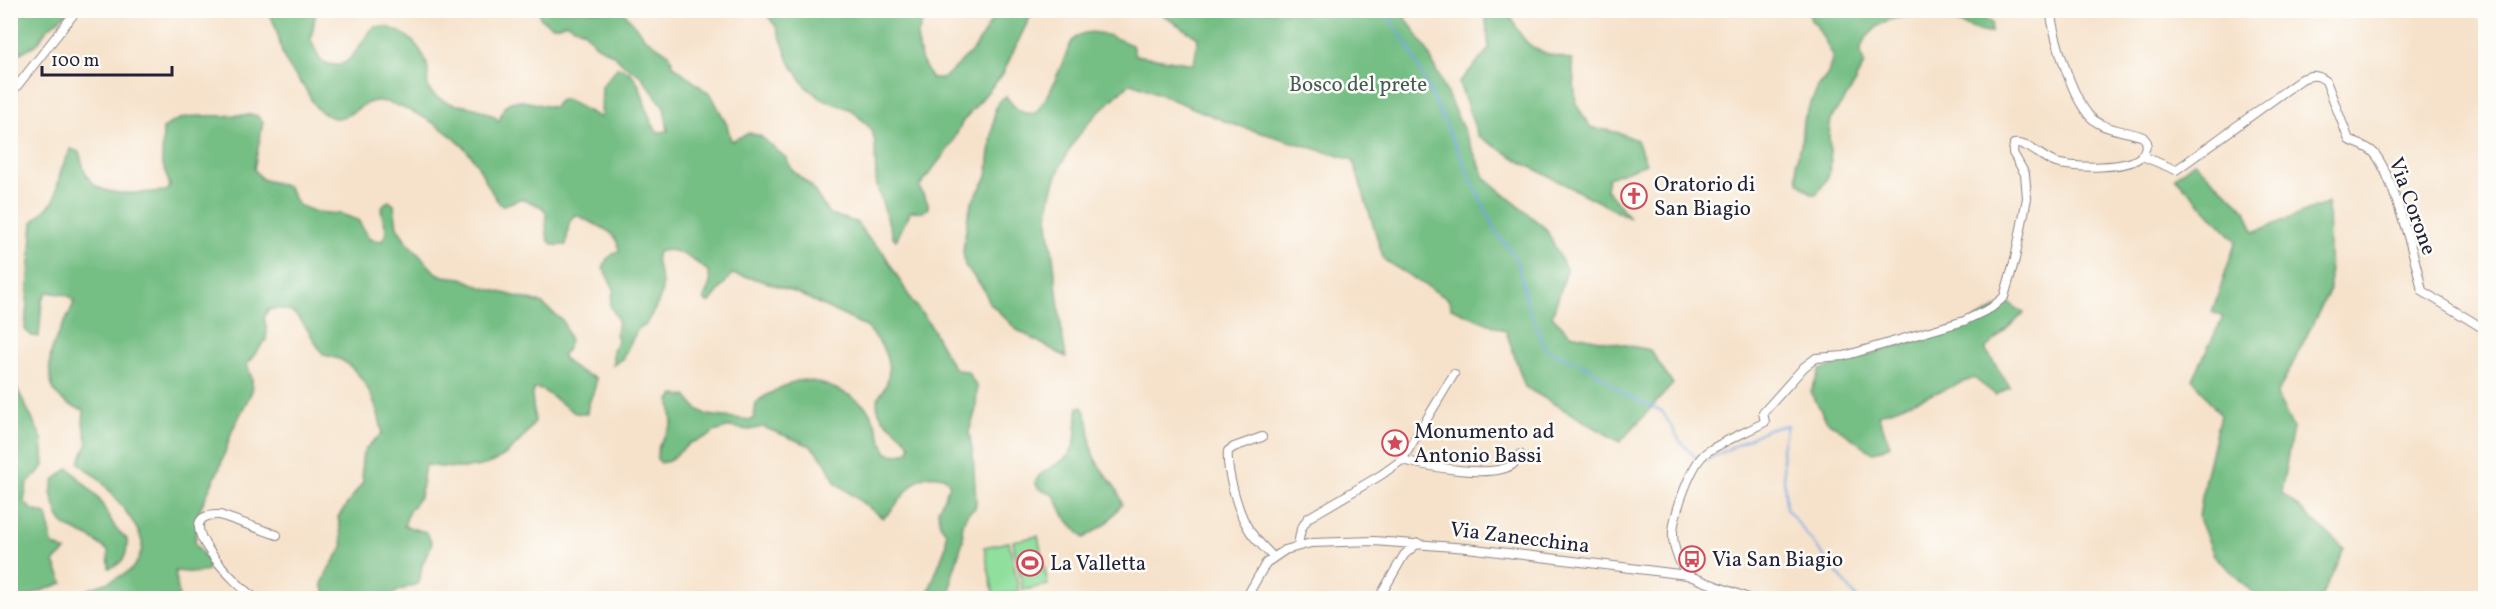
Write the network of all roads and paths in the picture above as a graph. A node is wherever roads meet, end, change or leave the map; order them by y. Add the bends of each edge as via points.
1 (77, 10) edge
2 (2050, 10) edge
3 (10, 95) edge
4 (2142, 156) junction
5 (2486, 330) edge
6 (1454, 374) dead end
7 (1262, 437) dead end
8 (1520, 454) dead end
9 (1402, 460) junction
10 (277, 535) dead end
11 (1418, 543) junction
12 (1299, 545) junction
13 (1273, 557) junction
14 (1687, 575) junction
15 (255, 598) edge
16 (1246, 598) edge
17 (1379, 598) edge
18 (1748, 598) edge

1 - 3 street
2 - 4 street via 2060,55 2083,105 2097,123 2144,137 2147,142
4 - 5 street, Via Corone via 2176,170 2302,79 2319,75 2326,81 2349,140 2375,153 2380,163 2394,193 2422,291
4 - 14 street via 2117,165 2069,166 2013,144 2025,174 2027,198 2004,297 1964,321 1844,356 1816,358 1763,413 1765,422 1707,452 1693,468 1673,532 1676,555
6 - 9 street
7 - 13 street via 1234,447 1228,451 1227,460 1248,529
8 - 9 street via 1515,464 1506,468 1477,471 1429,467
9 - 12 street via 1308,518 1301,529
10 - 15 street via 212,514 204,518 200,527 201,539 209,551 243,591
11 - 12 street via 1339,541
11 - 14 street, Via Zanecchina
11 - 17 street, Via Zanecchina via 1404,555
12 - 13 street
13 - 16 street
14 - 18 street

